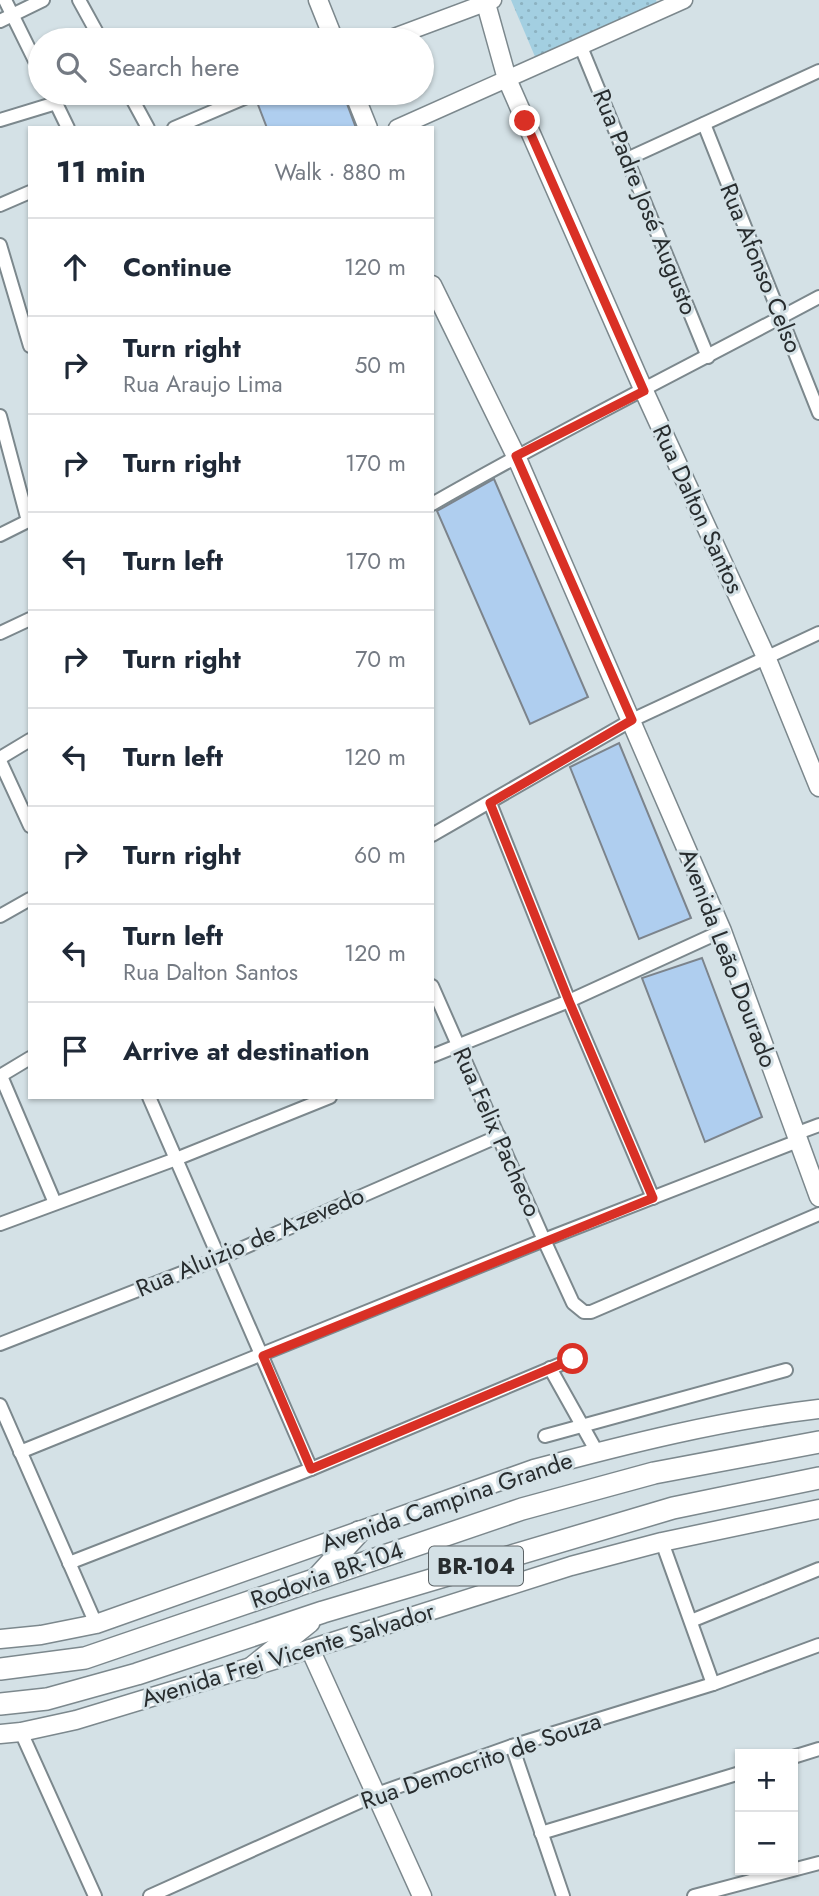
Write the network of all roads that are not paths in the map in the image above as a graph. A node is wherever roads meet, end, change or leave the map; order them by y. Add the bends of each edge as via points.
1 (5, 0) edge
2 (43, 0) edge
3 (79, 0) edge
4 (318, 0) edge
5 (684, 0) edge
6 (488, 1) edge
7 (13, 15) junction
8 (0, 20) edge
9 (94, 28) edge
10 (329, 28) edge
11 (417, 28) edge
12 (28, 46) edge
13 (581, 47) junction
14 (819, 71) edge
15 (507, 79) junction
16 (36, 105) edge
17 (56, 105) edge
18 (136, 105) edge
19 (228, 105) edge
20 (359, 105) edge
21 (0, 120) edge
22 (704, 124) junction
23 (67, 126) edge
24 (147, 126) edge
25 (179, 126) edge
26 (367, 126) edge
27 (401, 126) edge
28 (627, 159) junction
29 (28, 193) edge
30 (0, 205) edge
31 (0, 245) edge
32 (13, 290) junction
33 (0, 293) edge
34 (434, 295) edge
35 (819, 297) edge
36 (438, 314) edge
37 (780, 318) junction
38 (28, 339) edge
39 (709, 357) junction
40 (644, 391) junction
41 (819, 412) edge
42 (0, 416) edge
43 (3, 438) edge
44 (516, 456) junction
45 (434, 504) edge
46 (28, 517) edge
47 (28, 521) edge
48 (0, 535) edge
49 (28, 620) edge
50 (0, 633) edge
51 (819, 633) edge
52 (766, 657) junction
53 (632, 720) junction
54 (28, 741) edge
55 (0, 760) edge
56 (819, 787) edge
57 (490, 803) junction
58 (28, 822) edge
59 (434, 834) edge
60 (28, 899) edge
61 (0, 916) edge
62 (722, 931) junction
63 (434, 990) edge
64 (569, 1001) junction
65 (459, 1045) junction
66 (434, 1055) edge
67 (28, 1059) edge
68 (1, 1076) edge
69 (150, 1099) edge
70 (325, 1099) edge
71 (819, 1125) edge
72 (499, 1136) junction
73 (797, 1137) junction
74 (176, 1159) junction
75 (819, 1197) edge
76 (653, 1198) junction
77 (55, 1203) junction
78 (819, 1214) edge
79 (0, 1224) edge
80 (544, 1240) junction
81 (220, 1258) junction
82 (0, 1344) edge
83 (263, 1356) junction
84 (573, 1359) dead end
85 (550, 1368) junction
86 (786, 1370) dead end
87 (819, 1399) edge
88 (0, 1405) edge
89 (819, 1409) edge
90 (796, 1412) junction
91 (582, 1428) junction
92 (545, 1437) dead end
93 (819, 1442) edge
94 (20, 1452) junction
95 (597, 1452) junction
96 (311, 1469) junction
97 (819, 1478) edge
98 (819, 1509) edge
99 (359, 1532) junction
100 (662, 1542) junction
101 (69, 1563) junction
102 (819, 1569) edge
103 (316, 1578) junction
104 (323, 1612) junction
105 (691, 1621) junction
106 (96, 1623) junction
107 (0, 1639) edge
108 (819, 1645) edge
109 (310, 1650) junction
110 (253, 1667) junction
111 (0, 1670) edge
112 (713, 1684) junction
113 (0, 1704) edge
114 (21, 1732) junction
115 (0, 1734) edge
116 (512, 1746) junction
117 (819, 1749) edge
118 (798, 1755) edge
119 (735, 1775) edge
120 (377, 1794) junction
121 (541, 1833) junction
122 (819, 1863) edge
123 (95, 1896) edge
124 (150, 1896) edge
125 (422, 1896) edge
126 (563, 1896) edge
127 (694, 1896) edge

1 - 7 street
2 - 7 street
3 - 9 street
4 - 10 main road
5 - 13 street
6 - 11 street
6 - 15 main road, Rua Dalton Santos
7 - 8 street
7 - 12 street
13 - 15 street
13 - 28 street, Rua Padre José Augusto
14 - 22 street
15 - 27 street
15 - 40 main road, Rua Dalton Santos
16 - 21 street
17 - 23 street
18 - 24 street
19 - 25 street
20 - 26 main road
22 - 28 street
22 - 37 street, Rua Afonso Celso
28 - 39 street, Rua Padre José Augusto
29 - 30 street
31 - 32 street
32 - 33 street
32 - 38 street
34 - 36 main road, Avenida Leão Dourado
35 - 37 street
36 - 44 main road, Avenida Leão Dourado
37 - 39 street
37 - 41 street, Rua Afonso Celso
39 - 40 street
40 - 44 street
40 - 52 main road, Rua Dalton Santos
42 - 43 street
43 - 46 street
44 - 45 street
44 - 53 main road, Avenida Leão Dourado
47 - 48 street
49 - 50 street
51 - 52 street
52 - 53 street
52 - 56 main road, Rua Dalton Santos
53 - 57 street
53 - 62 main road, Avenida Leão Dourado
54 - 55 street
55 - 58 street
57 - 59 street
57 - 64 street
60 - 61 street
62 - 64 street
62 - 73 main road, Avenida Leão Dourado
63 - 65 street, Rua Felix Pacheco
64 - 65 street
64 - 76 street
65 - 66 street
65 - 72 street, Rua Felix Pacheco
67 - 68 street
68 - 77 street
69 - 74 street
70 - 74 street
71 - 73 street
72 - 80 street, Rua Felix Pacheco
72 - 81 street, Rua Aluizio de Azevedo
73 - 75 main road, Avenida Leão Dourado
73 - 76 street
74 - 77 street
74 - 81 street
76 - 80 street
77 - 79 street
78 - 80 street, Rua Felix Pacheco via 591,1312 573,1303
80 - 83 street
81 - 82 street, Rua Aluizio de Azevedo
81 - 83 street
83 - 94 street
83 - 96 street
84 - 85 street
85 - 91 street
85 - 96 street
86 - 91 street
87 - 90 main road
88 - 94 street
89 - 90 main road, Avenida Campina Grande
90 - 95 main road, Avenida Campina Grande
91 - 92 street
91 - 95 street
93 - 103 highway, Rodovia BR-104 / BR-104 via 654,1473 535,1505
94 - 101 street
95 - 99 main road, Avenida Campina Grande via 444,1499
96 - 101 street
97 - 104 highway, Rodovia BR-104 / BR-104 via 673,1508
98 - 100 main road, Avenida Frei Vicente Salvador
99 - 103 highway
99 - 106 main road, Avenida Campina Grande
100 - 105 street
100 - 109 main road, Avenida Frei Vicente Salvador via 571,1566
101 - 106 street
102 - 105 street
103 - 111 highway, Rodovia BR-104 / BR-104 via 85,1658
104 - 110 highway
104 - 113 highway, Rodovia BR-104 / BR-104 via 137,1674 47,1699
105 - 112 street
106 - 107 main road, Avenida Campina Grande
108 - 112 street, Rua Democrito de Souza
109 - 110 main road, Avenida Frei Vicente Salvador
109 - 120 main road
110 - 114 main road, Avenida Frei Vicente Salvador
112 - 116 street, Rua Democrito de Souza
114 - 115 main road, Avenida Frei Vicente Salvador
114 - 123 street
116 - 120 street, Rua Democrito de Souza
116 - 121 street
117 - 118 street
119 - 121 street
120 - 124 street, Rua Democrito de Souza
120 - 125 main road
121 - 126 street
122 - 127 street

